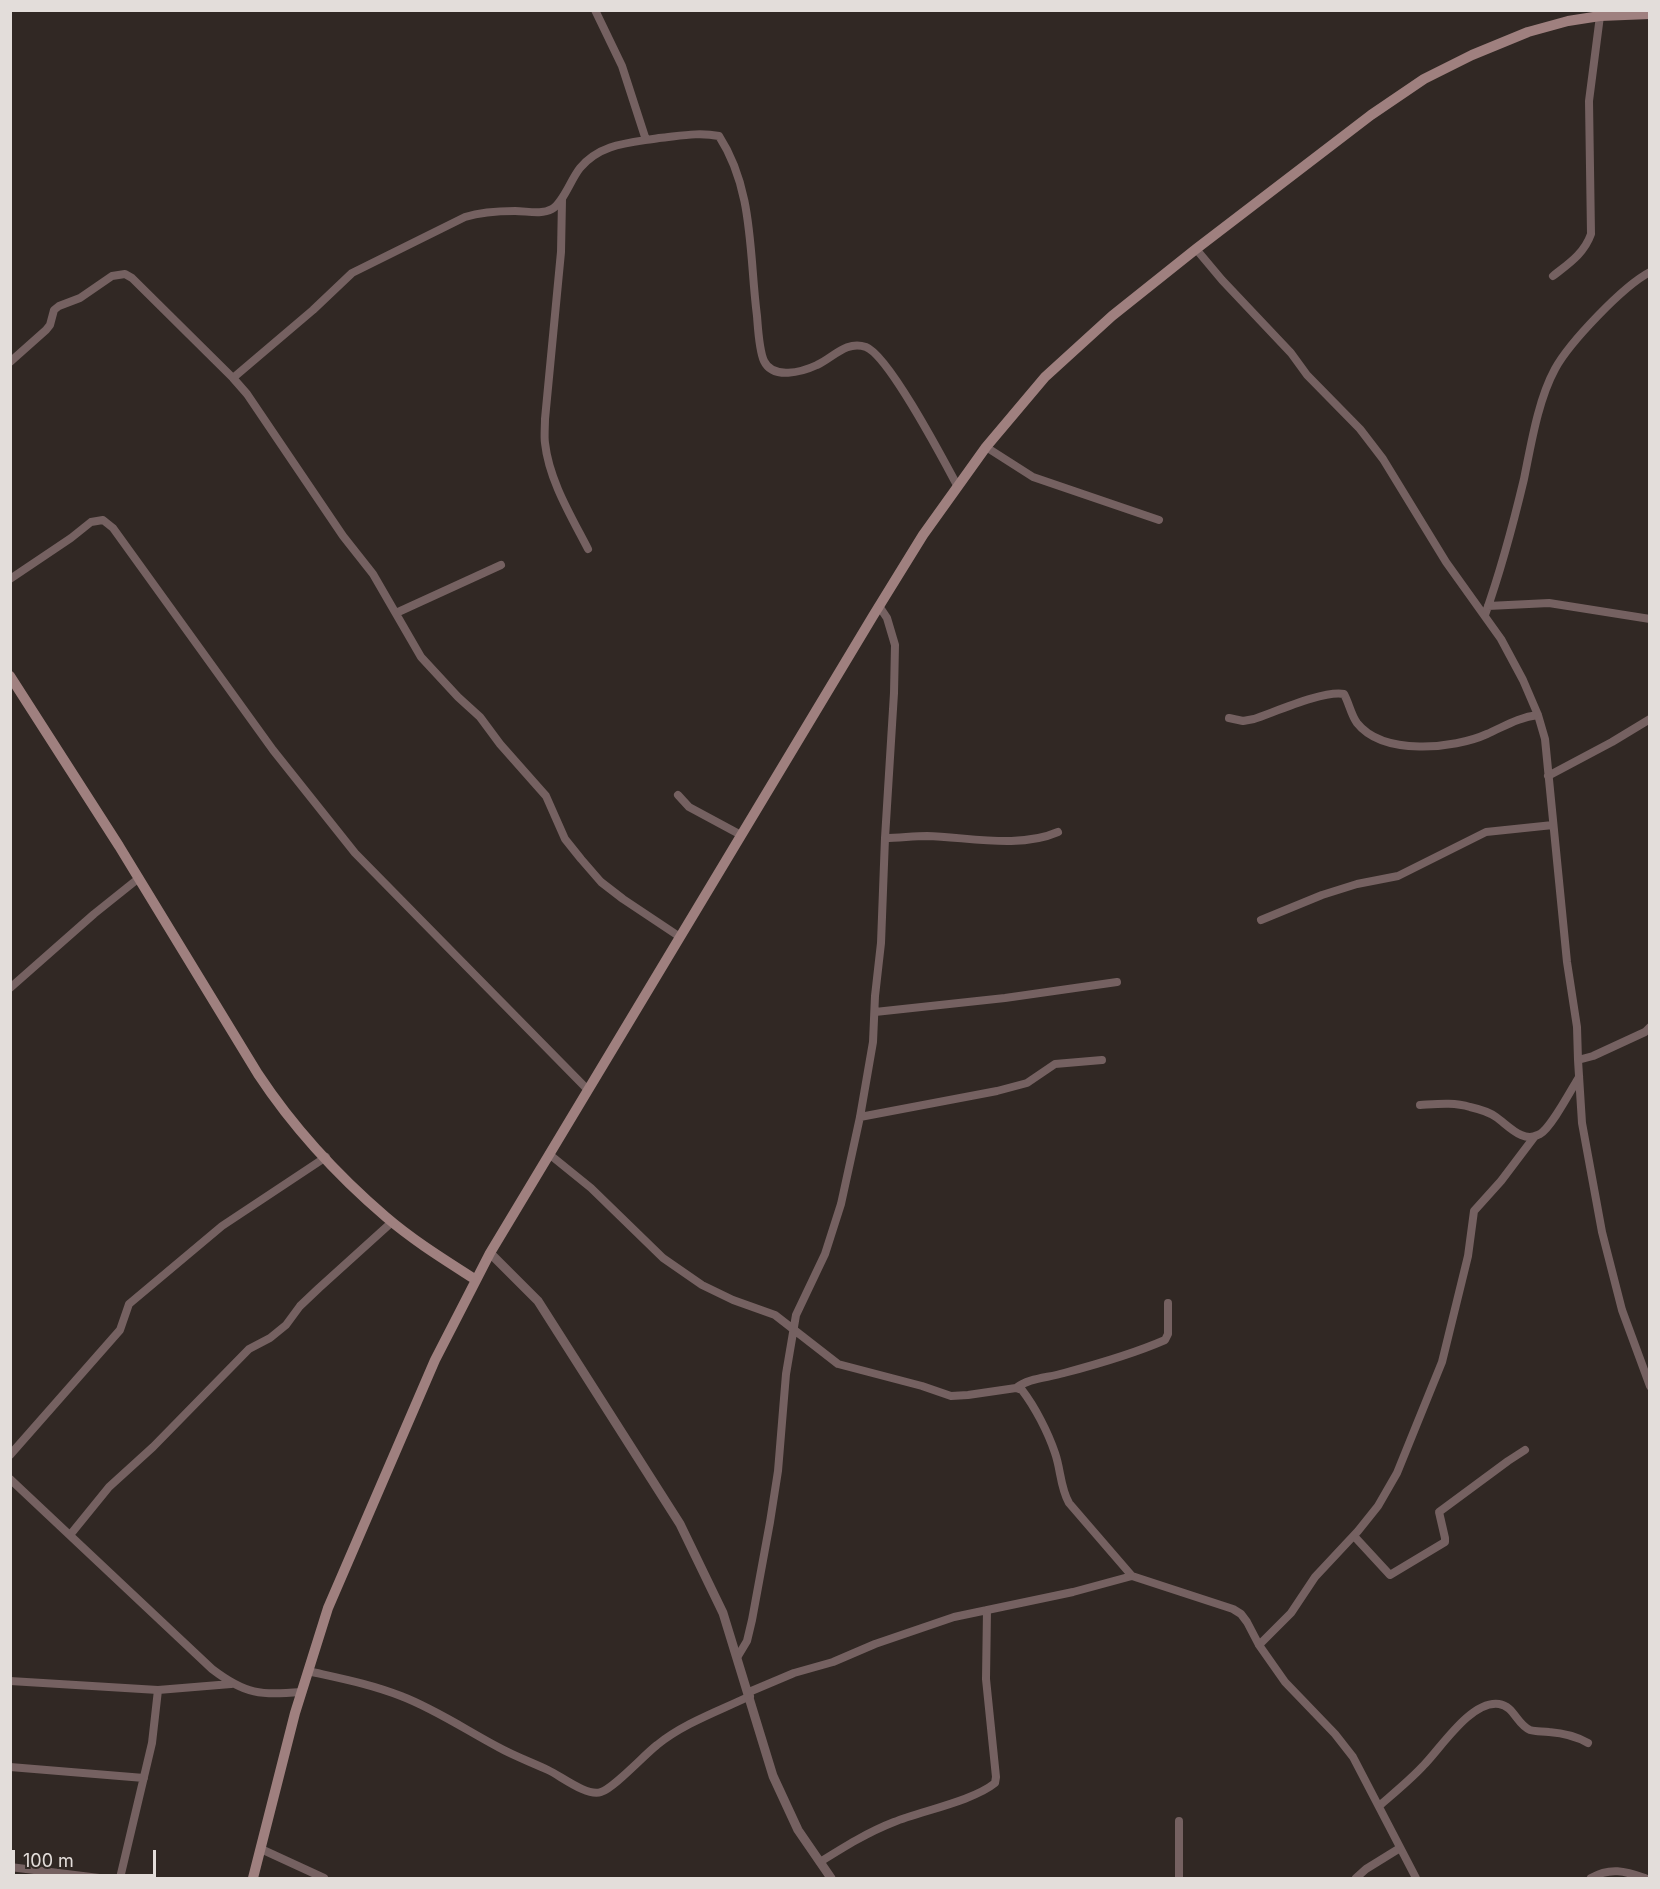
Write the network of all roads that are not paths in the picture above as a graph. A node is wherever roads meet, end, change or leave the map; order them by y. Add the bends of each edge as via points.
1 (595, 10) edge
2 (1650, 14) edge
3 (1600, 16) junction
4 (646, 140) junction
5 (562, 197) junction
6 (1196, 249) junction
7 (1650, 272) edge
8 (1553, 276) dead end
9 (10, 362) edge
10 (233, 378) junction
11 (986, 447) junction
12 (958, 487) junction
13 (1159, 520) dead end
14 (588, 549) dead end
15 (501, 565) dead end
16 (10, 579) edge
17 (879, 606) junction
18 (1488, 606) junction
19 (396, 613) junction
20 (1485, 615) junction
21 (1650, 619) edge
22 (10, 676) edge
23 (1538, 715) junction
24 (1229, 718) dead end
25 (1650, 719) edge
26 (1548, 776) junction
27 (678, 795) dead end
28 (1553, 825) junction
29 (1058, 832) dead end
30 (741, 835) junction
31 (885, 838) junction
32 (139, 878) junction
33 (1261, 920) dead end
34 (680, 937) junction
35 (1117, 982) dead end
36 (10, 988) edge
37 (875, 1012) junction
38 (1650, 1027) edge
39 (1102, 1060) dead end
40 (1578, 1060) junction
41 (1579, 1077) junction
42 (588, 1090) junction
43 (1420, 1105) dead end
44 (860, 1117) junction
45 (1534, 1136) junction
46 (549, 1154) junction
47 (326, 1157) junction
48 (393, 1222) junction
49 (490, 1253) junction
50 (476, 1280) junction
51 (1168, 1303) dead end
52 (794, 1328) junction
53 (1650, 1386) edge
54 (1016, 1388) junction
55 (1525, 1450) dead end
56 (10, 1455) edge
57 (10, 1479) edge
58 (70, 1535) junction
59 (1354, 1536) junction
60 (1132, 1576) junction
61 (987, 1610) junction
62 (1259, 1645) junction
63 (738, 1656) junction
64 (308, 1671) junction
65 (10, 1681) edge
66 (231, 1684) junction
67 (158, 1690) junction
68 (302, 1692) junction
69 (749, 1694) junction
70 (1588, 1743) dead end
71 (10, 1767) edge
72 (144, 1778) junction
73 (1379, 1806) junction
74 (1179, 1821) dead end
75 (1400, 1848) junction
76 (261, 1849) junction
77 (820, 1862) junction
78 (10, 1867) edge
79 (99, 1878) edge
80 (120, 1878) edge
81 (253, 1878) edge
82 (324, 1878) edge
83 (831, 1878) edge
84 (1179, 1878) edge
85 (1356, 1878) edge
86 (1416, 1878) edge
87 (1591, 1878) edge
88 (1645, 1878) edge

1 - 4 street via 622,66
2 - 3 main road
3 - 6 main road via 1528,32 1424,79
3 - 8 street via 1589,101 1590,234 1587,246
4 - 5 street via 597,153 572,177
4 - 12 street via 700,133 719,136 730,154 745,196 759,332 764,360 772,370 788,374 817,365 841,349 855,345 868,348 897,381
5 - 10 street via 559,205 548,211 478,213 465,217 352,273
5 - 14 street via 545,443 567,508
6 - 11 main road via 1112,316 1046,377
6 - 20 street via 1360,429
7 - 18 street via 1584,329 1555,369 1539,414 1504,560
9 - 10 street via 46,330 59,306 80,298 112,276 125,274
10 - 19 street via 373,574
11 - 12 main road
11 - 13 street via 1033,477
12 - 17 main road
15 - 19 street
16 - 42 street via 91,522 103,520 113,528 273,750 355,853
17 - 30 main road
17 - 31 street via 895,645
18 - 20 street
18 - 21 street via 1549,603
19 - 34 street via 421,657 480,717 546,796 565,839 581,859 623,899
20 - 23 street via 1518,669
22 - 32 main road
23 - 24 street via 1518,719 1464,742 1410,747 1393,744 1365,730 1356,722 1344,694 1339,693 1254,719
23 - 26 street via 1545,738
25 - 26 street
26 - 28 street
27 - 30 street via 689,807
28 - 33 street via 1486,832 1398,876 1322,895
28 - 40 street
29 - 31 street via 1025,839
30 - 34 main road
31 - 37 street
32 - 36 street
32 - 47 main road via 279,1106
34 - 42 main road
35 - 37 street
37 - 44 street
38 - 40 street
39 - 44 street via 1055,1064 1014,1087
40 - 41 street
41 - 45 street via 1542,1134
41 - 53 street via 1582,1123 1602,1232 1622,1310
42 - 46 main road
43 - 45 street via 1473,1107 1493,1115 1517,1134
44 - 52 street via 841,1204
45 - 59 street via 1474,1210 1462,1286 1442,1362 1397,1473
46 - 49 main road
46 - 52 street via 663,1257 702,1285 775,1315
47 - 48 main road
47 - 56 street via 222,1226 129,1304 120,1330
48 - 50 main road
48 - 58 street via 318,1288 286,1325 249,1349 109,1486
49 - 50 main road
49 - 63 street via 538,1301 680,1524 719,1603
50 - 64 main road via 435,1360 328,1608
51 - 54 street via 1166,1341 1028,1381
52 - 54 street via 838,1364 951,1396
52 - 63 street via 770,1522 747,1641
54 - 60 street via 1026,1396 1048,1438 1063,1492
55 - 59 street via 1439,1512 1445,1542 1390,1575
57 - 58 street
58 - 66 street
59 - 62 street via 1316,1577 1291,1613
60 - 61 street
60 - 62 street via 1233,1609 1247,1622
61 - 69 street via 914,1629 833,1662 794,1673
61 - 77 street via 986,1679 995,1783 894,1821
62 - 73 street via 1285,1682 1353,1757
63 - 69 street
64 - 68 main road
64 - 69 street via 401,1696 592,1793 610,1786 677,1731
65 - 67 street
66 - 67 street
66 - 68 street via 254,1692
67 - 72 street
68 - 76 main road
69 - 77 street via 773,1776 798,1830
70 - 73 street via 1568,1735 1531,1731 1505,1706 1487,1705 1457,1727 1425,1765
71 - 72 street
72 - 80 street
73 - 75 street
74 - 84 street
75 - 85 street
75 - 86 street
76 - 81 main road
76 - 82 street
77 - 83 street
78 - 79 street
87 - 88 street via 1608,1870

